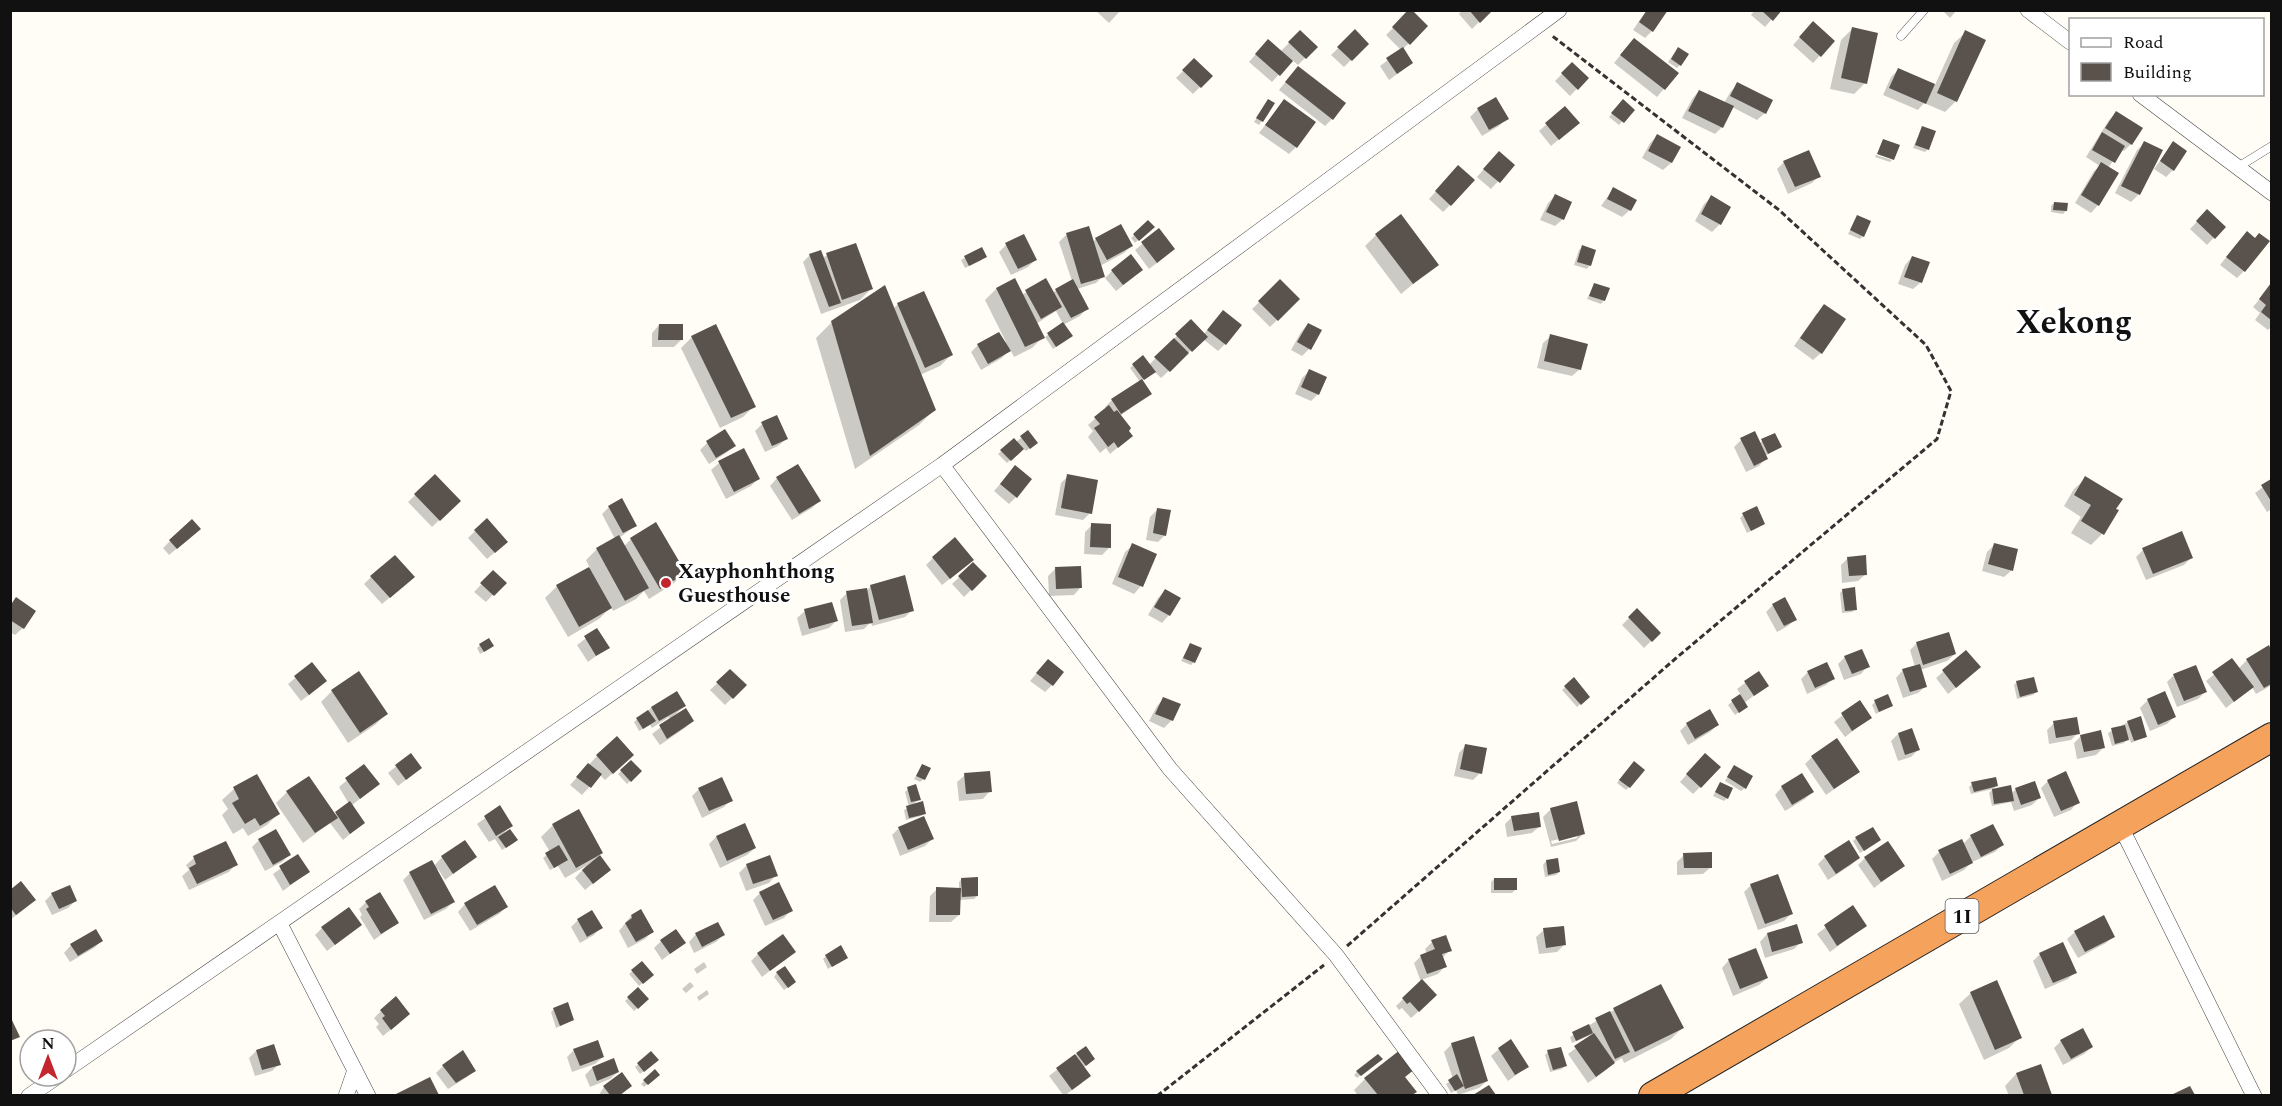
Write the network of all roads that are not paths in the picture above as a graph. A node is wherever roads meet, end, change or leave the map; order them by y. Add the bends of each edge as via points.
1 (1559, 10) edge
2 (1924, 10) edge
3 (2031, 11) edge
4 (1901, 36) dead end
5 (2069, 41) edge
6 (2143, 96) edge
7 (2271, 146) edge
8 (2238, 167) junction
9 (2271, 193) edge
10 (942, 465) junction
11 (2271, 737) edge
12 (2120, 825) junction
13 (280, 924) junction
14 (78, 1062) edge
15 (355, 1070) junction
16 (345, 1095) edge
17 (368, 1095) edge
18 (1440, 1095) edge
19 (1653, 1095) edge
20 (2254, 1095) edge

1 - 10 street
2 - 4 lane
3 - 5 street
6 - 8 street
7 - 8 lane
8 - 9 street
10 - 13 street
10 - 18 street via 1170,769 1336,955
11 - 12 highway, 1I
12 - 19 highway, 1I
12 - 20 street
13 - 14 street
13 - 15 street
15 - 16 street
15 - 17 street

